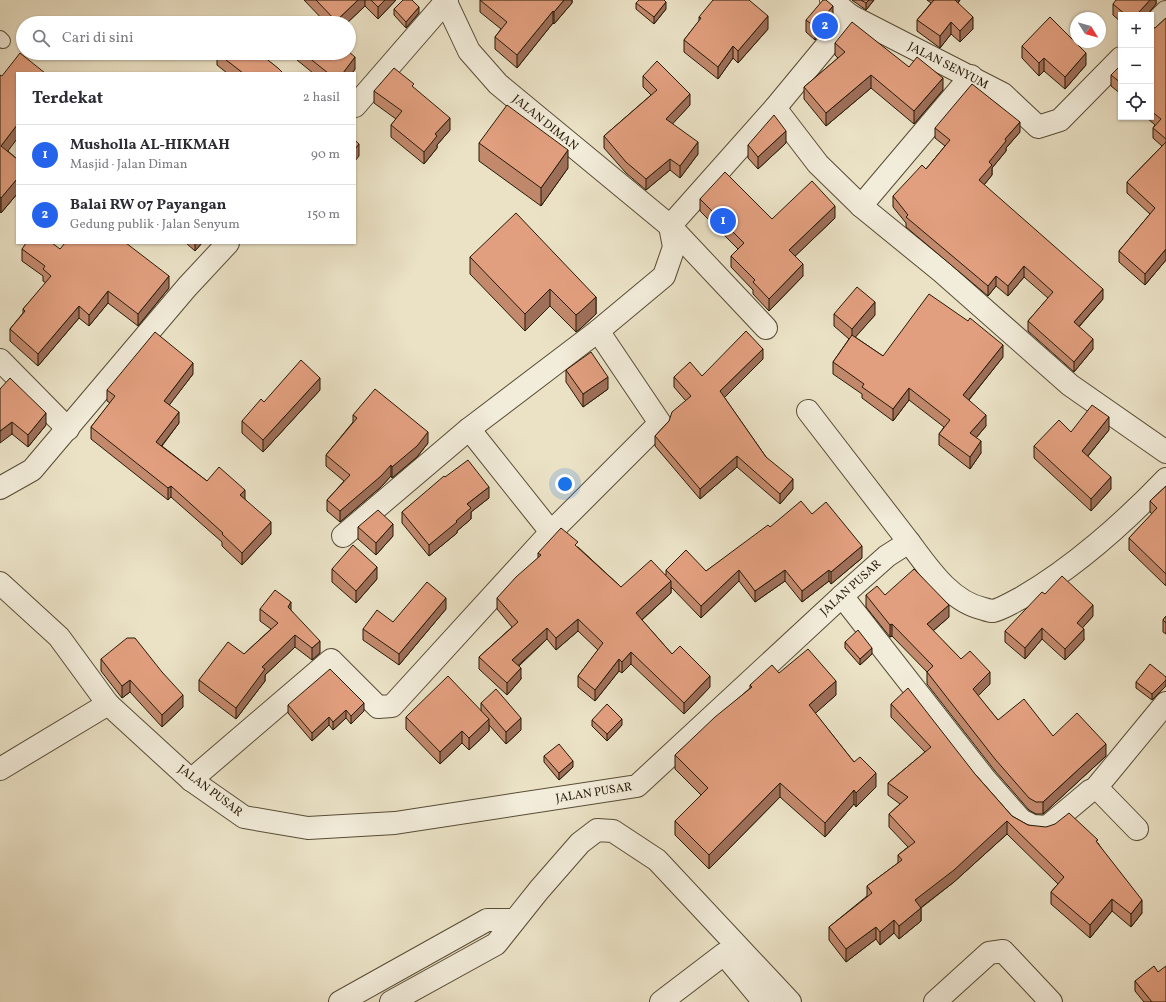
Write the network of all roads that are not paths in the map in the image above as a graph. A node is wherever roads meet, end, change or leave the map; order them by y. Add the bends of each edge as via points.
1 (446, 0) edge
2 (831, 0) edge
3 (1166, 12) edge
4 (851, 16) junction
5 (1154, 24) edge
6 (1118, 61) edge
7 (971, 76) junction
8 (356, 105) edge
9 (775, 108) junction
10 (861, 206) junction
11 (670, 226) junction
12 (227, 244) edge
13 (766, 328) dead end
14 (598, 331) junction
15 (0, 360) edge
16 (808, 411) dead end
17 (68, 429) junction
18 (469, 429) junction
19 (1166, 452) edge
20 (1166, 479) edge
21 (0, 488) edge
22 (551, 532) junction
23 (343, 536) dead end
24 (909, 542) junction
25 (0, 583) edge
26 (842, 596) junction
27 (1166, 703) edge
28 (108, 704) junction
29 (0, 769) edge
30 (191, 780) junction
31 (1095, 790) junction
32 (1137, 829) dead end
33 (514, 920) junction
34 (454, 938) junction
35 (467, 960) junction
36 (340, 1002) edge
37 (391, 1002) edge
38 (661, 1002) edge
39 (764, 1002) edge
40 (790, 1002) edge
41 (935, 1002) edge
42 (1051, 1002) edge

1 - 8 street
1 - 11 street, JALAN DIMAN via 469,51 498,84
2 - 4 street, JALAN SENYUM
3 - 5 street
4 - 7 street, JALAN SENYUM
4 - 9 street
6 - 7 street, JALAN SENYUM via 1060,120 1038,127 1002,94
7 - 10 street
9 - 10 street via 818,164
9 - 11 street
10 - 19 street via 942,272 1070,385
11 - 13 street, JALAN DIMAN
11 - 14 street via 674,247 664,276
12 - 17 street via 187,287
14 - 18 street
14 - 22 street via 660,423
15 - 17 street
16 - 24 street
17 - 21 street via 32,470
18 - 22 street
18 - 23 street
20 - 24 street via 1136,510 1048,583 993,611 974,607 949,591
22 - 30 street via 392,706 378,707 331,660
24 - 26 street, JALAN PUSAR via 887,556
25 - 28 street, JALAN PUSAR via 59,637
26 - 30 street, JALAN PUSAR via 637,786 395,823 308,828 244,817
26 - 31 street via 976,767 1021,820 1033,826 1048,827 1090,791
27 - 31 street
28 - 29 street
28 - 30 street, JALAN PUSAR
31 - 32 street via 1102,793
33 - 34 street via 487,920
33 - 35 street via 496,944
33 - 40 street via 580,843 597,830 613,831 657,860
34 - 35 street
34 - 36 street
35 - 37 street
38 - 39 street via 724,954
41 - 42 street via 989,953 1003,951

